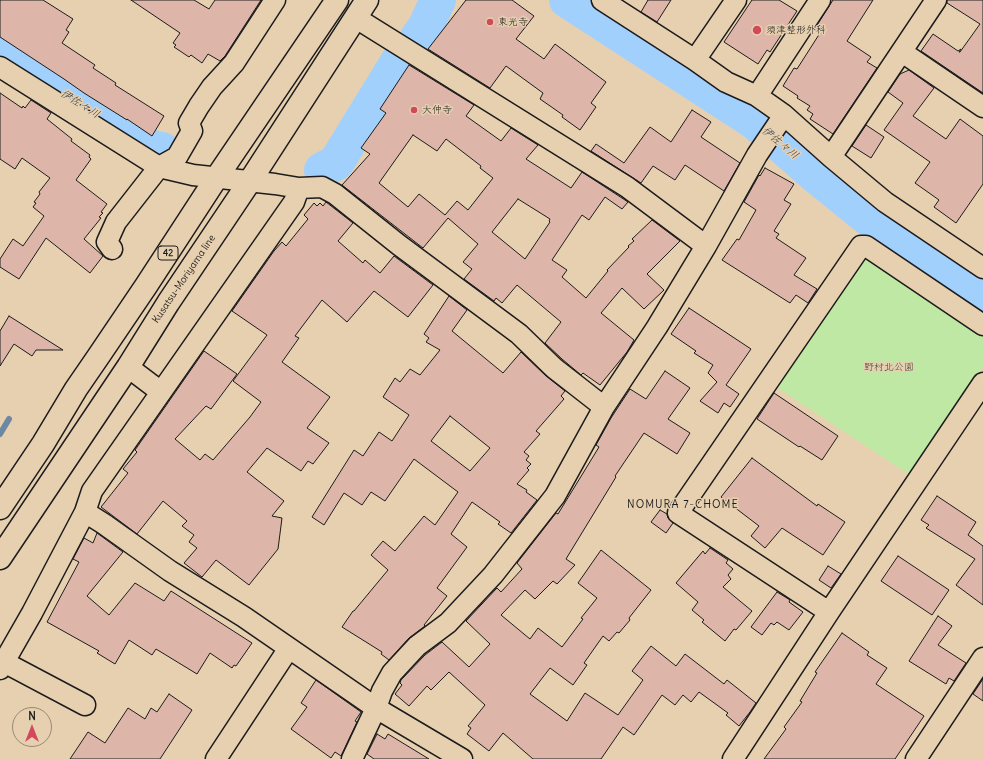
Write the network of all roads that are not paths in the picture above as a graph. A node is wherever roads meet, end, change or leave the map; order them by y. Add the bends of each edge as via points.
1 (275, 0) edge
2 (337, 0) edge
3 (367, 0) edge
4 (602, 0) edge
5 (736, 0) edge
6 (820, 0) edge
7 (936, 0) edge
8 (356, 18) junction
9 (902, 52) junction
10 (695, 60) junction
11 (0, 67) edge
12 (757, 96) junction
13 (983, 107) edge
14 (784, 115) junction
15 (831, 158) junction
16 (160, 167) junction
17 (217, 177) junction
18 (250, 181) junction
19 (299, 188) junction
20 (706, 246) junction
21 (112, 249) dead end
22 (983, 268) edge
23 (983, 325) edge
24 (128, 367) junction
25 (983, 383) edge
26 (161, 392) junction
27 (604, 407) junction
28 (0, 508) edge
29 (85, 512) junction
30 (0, 558) edge
31 (829, 612) junction
32 (289, 648) junction
33 (983, 658) edge
34 (2, 664) edge
35 (85, 705) dead end
36 (376, 708) junction
37 (216, 759) edge
38 (352, 759) edge
39 (462, 759) edge
40 (733, 759) edge
41 (916, 759) edge

1 - 16 street via 234,63 199,106 189,123 192,131 177,157
2 - 17 main road, 42
3 - 8 main road, Kusatsu-Moriyama line
4 - 10 street
5 - 10 street
6 - 12 street
7 - 9 street
8 - 18 main road, Kusatsu-Moriyama line
8 - 20 street via 628,188
9 - 13 street
9 - 15 street
10 - 12 street via 726,82
11 - 16 street
12 - 14 street
14 - 15 street
14 - 20 street via 757,155
15 - 22 street via 885,202
16 - 17 street via 193,175
16 - 21 street via 116,222 107,242
17 - 18 street
17 - 28 main road, 42
18 - 19 street
18 - 24 main road, Kusatsu-Moriyama line
19 - 26 street via 294,202
19 - 27 street via 322,187 335,194 519,334 554,368
20 - 27 street
23 - 31 street via 866,246 861,246 678,513
24 - 26 street
24 - 30 main road, Kusatsu-Moriyama line
25 - 31 street
26 - 29 street via 92,491
27 - 36 street via 556,496 493,575 448,623 417,646 392,673
29 - 32 street via 170,572
29 - 34 street
31 - 40 street
32 - 36 street
32 - 37 street
33 - 41 street
34 - 35 street
36 - 38 street
36 - 39 street

